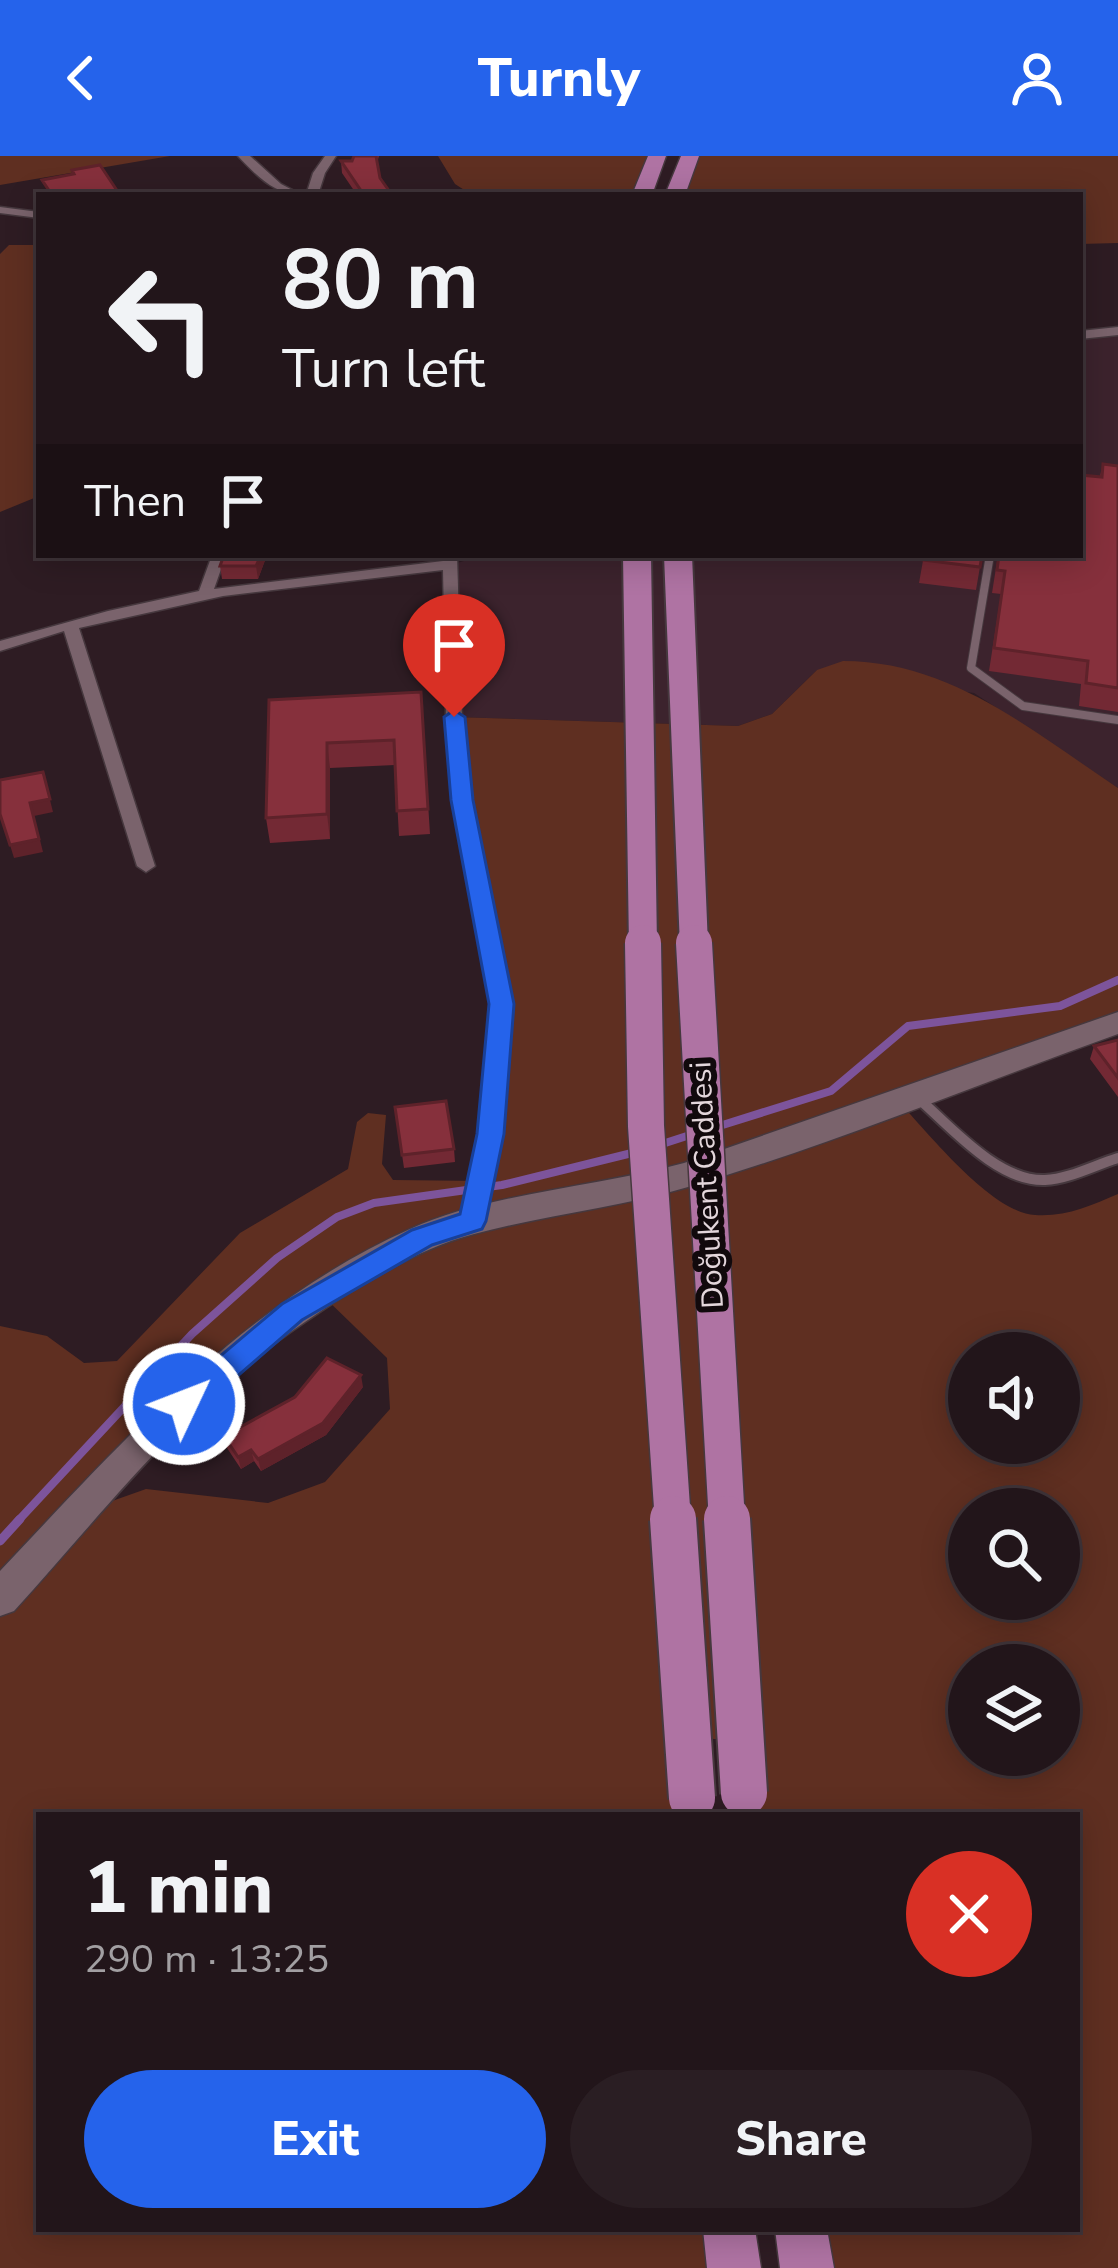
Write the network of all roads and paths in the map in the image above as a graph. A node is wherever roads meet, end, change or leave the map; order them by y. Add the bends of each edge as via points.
1 (243, 156) edge
2 (332, 156) edge
3 (657, 156) edge
4 (690, 156) edge
5 (290, 192) edge
6 (313, 192) edge
7 (643, 192) edge
8 (676, 192) edge
9 (0, 210) edge
10 (36, 215) edge
11 (1118, 331) edge
12 (1083, 335) edge
13 (218, 558) edge
14 (637, 558) edge
15 (678, 558) edge
16 (990, 558) edge
17 (450, 560) edge
18 (206, 591) junction
19 (70, 625) junction
20 (0, 646) edge
21 (1118, 720) edge
22 (146, 866) dead end
23 (1118, 1023) edge
24 (913, 1094) junction
25 (1118, 1158) edge
26 (472, 1221) junction
27 (0, 1598) edge
28 (746, 1804) edge
29 (693, 1806) edge
30 (729, 2232) edge
31 (801, 2232) edge
32 (734, 2268) edge
33 (807, 2268) edge

1 - 5 street
2 - 6 street
3 - 7 main road
4 - 8 main road
9 - 10 street
11 - 12 street
13 - 18 street
14 - 29 main road, Doğukent Caddesi, bridge via 646,1126
15 - 28 main road, Doğukent Caddesi, bridge via 701,1108
16 - 21 lane via 971,668 1023,706
17 - 18 street
17 - 26 street via 462,800 502,1004
18 - 19 street
19 - 20 street
19 - 22 street
23 - 24 street
24 - 25 lane via 1029,1180
24 - 26 street via 689,1174
26 - 27 street via 351,1276 235,1357
30 - 32 main road
31 - 33 main road

